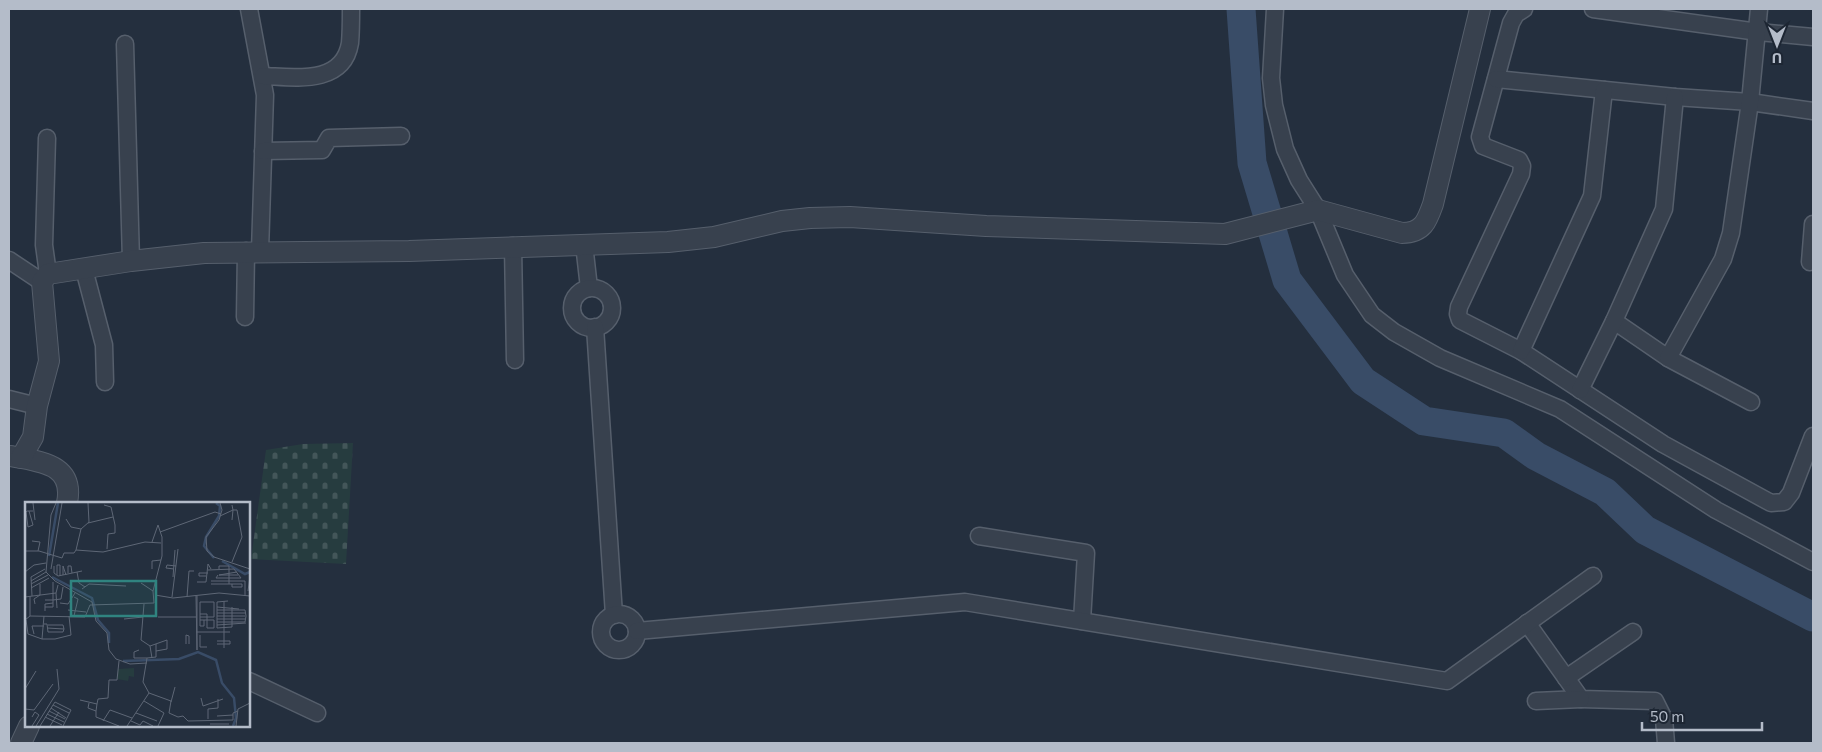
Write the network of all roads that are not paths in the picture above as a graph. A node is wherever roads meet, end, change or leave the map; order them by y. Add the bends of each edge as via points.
1 (249, 9) edge
2 (351, 9) edge
3 (1275, 9) edge
4 (1480, 9) edge
5 (1524, 9) edge
6 (1593, 9) edge
7 (1759, 9) edge
8 (1758, 32) junction
9 (1813, 37) edge
10 (125, 44) dead end
11 (263, 76) junction
12 (1496, 79) junction
13 (1604, 90) junction
14 (1675, 97) junction
15 (1750, 102) junction
16 (1813, 111) edge
17 (402, 136) dead end
18 (47, 138) dead end
19 (263, 151) junction
20 (1314, 210) junction
21 (1813, 224) edge
22 (584, 244) junction
23 (513, 246) junction
24 (253, 251) junction
25 (9, 260) edge
26 (131, 261) junction
27 (1810, 262) dead end
28 (84, 269) junction
29 (45, 278) junction
30 (589, 288) junction
31 (245, 317) dead end
32 (1614, 321) junction
33 (595, 328) junction
34 (1521, 351) junction
35 (1668, 358) junction
36 (515, 360) dead end
37 (105, 382) dead end
38 (1580, 390) junction
39 (9, 399) edge
40 (1751, 402) dead end
41 (37, 406) junction
42 (1813, 436) edge
43 (15, 457) edge
44 (1805, 480) edge
45 (67, 502) edge
46 (979, 536) dead end
47 (1813, 562) edge
48 (1592, 576) dead end
49 (614, 614) junction
50 (1082, 621) junction
51 (1527, 623) junction
52 (637, 631) junction
53 (1633, 632) dead end
54 (1566, 678) junction
55 (250, 681) edge
56 (1581, 699) junction
57 (1536, 702) dead end
58 (317, 713) dead end
59 (29, 727) edge
60 (21, 743) edge
61 (1666, 743) edge

1 - 11 street
2 - 11 street via 350,44 337,67 313,78
3 - 20 street via 1271,78 1274,105 1285,149
4 - 20 street via 1436,194 1425,224 1420,230 1402,233
5 - 12 street via 1511,23
6 - 8 street
7 - 8 street
8 - 9 street
8 - 15 street
10 - 26 street
11 - 19 street
12 - 13 street
12 - 34 street via 1480,141 1483,146 1519,160 1521,174 1459,307 1458,317
13 - 14 street
13 - 34 street via 1592,196
14 - 15 street
14 - 32 street via 1664,209
15 - 16 street
15 - 35 street via 1731,233 1723,259
17 - 19 street via 329,138 322,150
18 - 29 street
19 - 24 street
20 - 22 street via 1230,234 826,218 782,220 696,239
20 - 47 street via 1357,296 1372,315 1394,332 1440,358 1560,409 1716,510
21 - 27 street
22 - 23 street
22 - 30 street
23 - 24 street via 409,251
23 - 36 street
24 - 26 street
24 - 31 street
25 - 29 street
26 - 28 street
28 - 29 street
28 - 37 street via 104,345
29 - 41 street via 49,361
30 - 33 street via 577,295 573,314 582,325
30 - 33 street via 596,288 608,296 612,308 607,321
32 - 35 street
32 - 38 street
33 - 49 street
34 - 38 street
35 - 40 street
38 - 44 street via 1663,444 1771,503 1787,499
39 - 41 street
41 - 43 street via 33,437
42 - 44 street
43 - 45 street via 43,461 56,468 69,492
46 - 50 street via 1086,554
48 - 51 street
49 - 52 street via 627,616
49 - 52 street via 601,627 602,640 611,649 629,647 637,637
50 - 51 street via 1446,682
50 - 52 street via 965,602
51 - 54 street
53 - 54 street
54 - 56 street
55 - 58 street
56 - 57 street
56 - 61 street via 1655,701 1664,719
59 - 60 street

